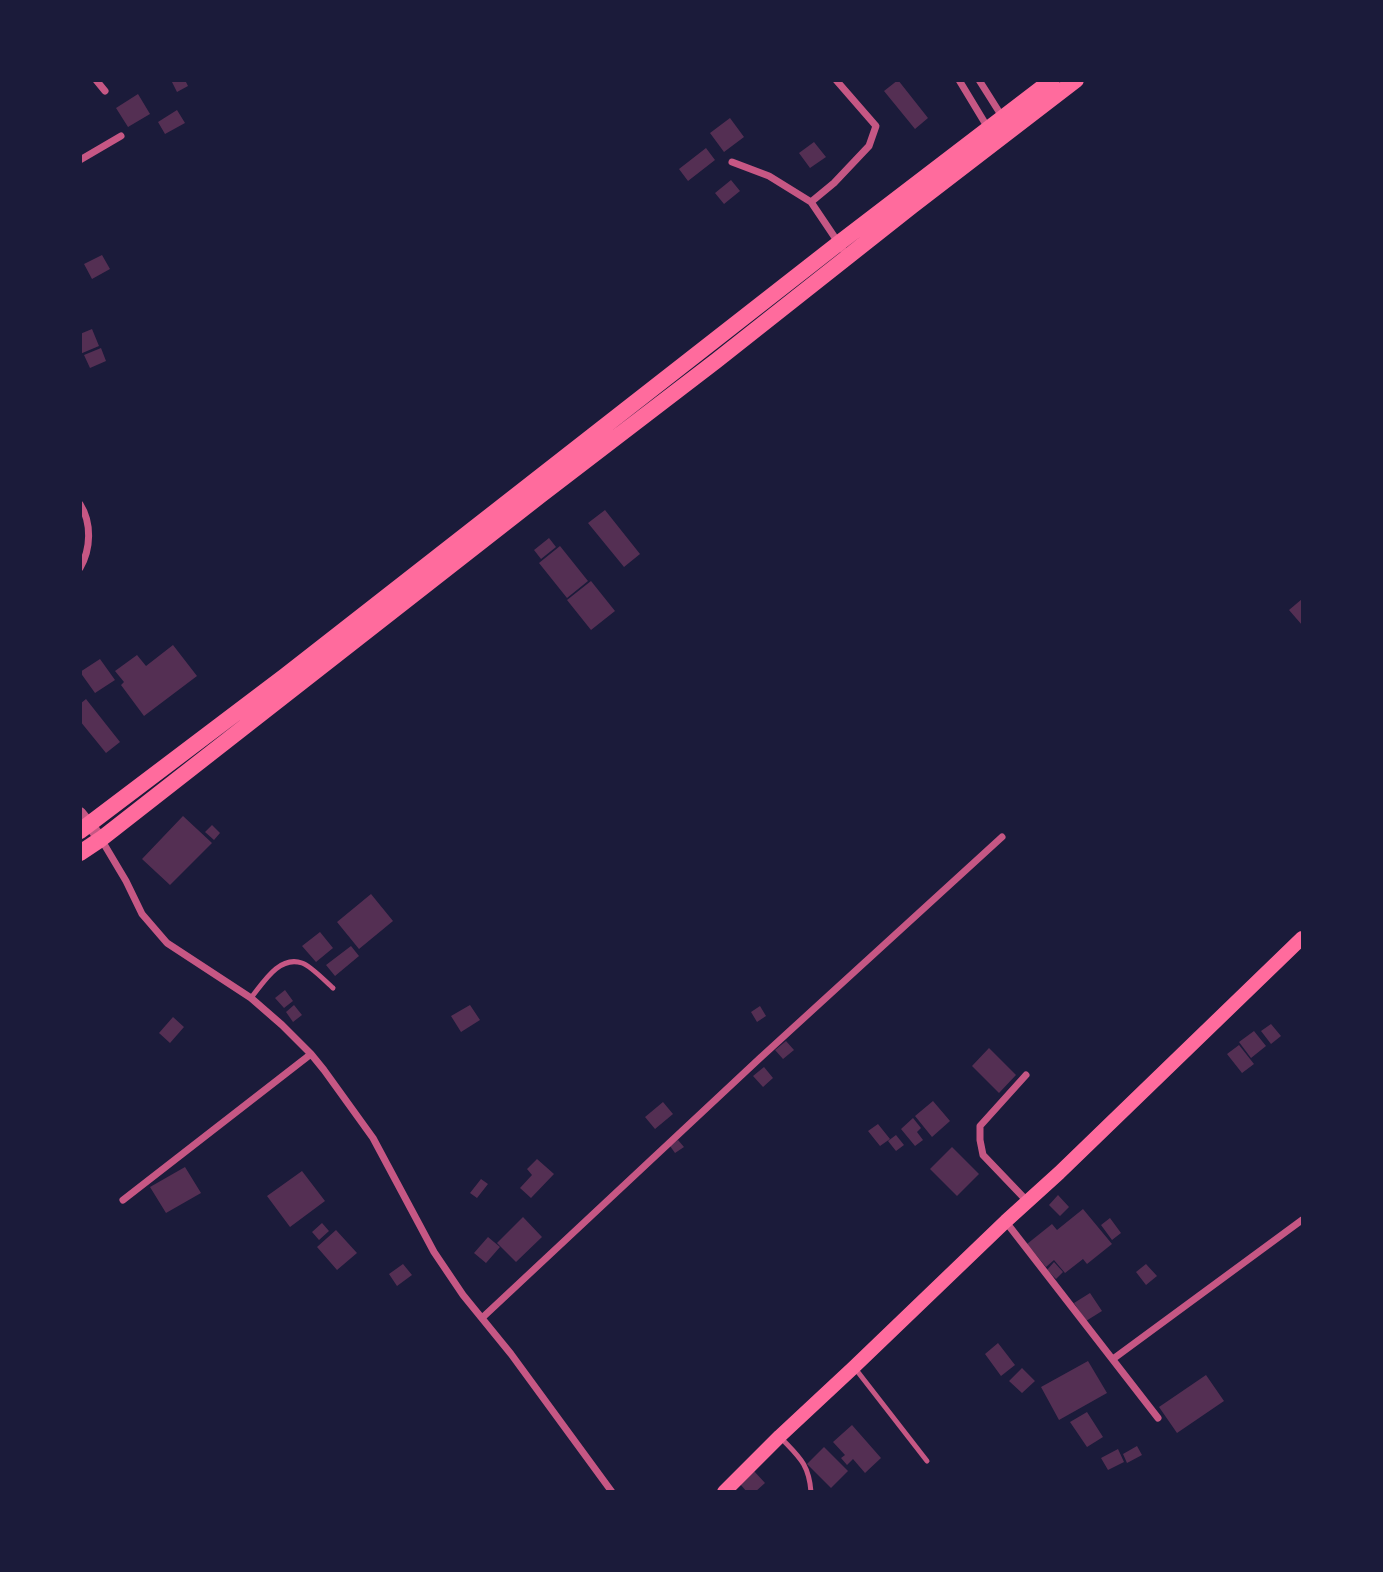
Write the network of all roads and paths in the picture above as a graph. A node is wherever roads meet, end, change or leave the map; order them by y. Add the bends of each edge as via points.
1 (96, 80) edge
2 (836, 80) edge
3 (977, 80) edge
4 (1052, 80) edge
5 (1076, 80) edge
6 (961, 84) edge
7 (105, 91) dead end
8 (1007, 124) junction
9 (993, 135) junction
10 (121, 136) dead end
11 (80, 160) edge
12 (732, 162) dead end
13 (811, 202) junction
14 (844, 250) junction
15 (80, 504) edge
16 (80, 568) edge
17 (83, 822) edge
18 (1002, 837) dead end
19 (101, 839) junction
20 (80, 853) edge
21 (1303, 938) edge
22 (332, 988) dead end
23 (251, 998) junction
24 (311, 1054) junction
25 (1026, 1075) dead end
26 (123, 1200) dead end
27 (1028, 1202) junction
28 (1303, 1220) edge
29 (1006, 1221) junction
30 (482, 1318) junction
31 (1113, 1359) junction
32 (854, 1367) junction
33 (1158, 1418) dead end
34 (780, 1436) junction
35 (927, 1461) dead end
36 (612, 1492) edge
37 (724, 1492) edge
38 (811, 1492) edge

1 - 7 street
2 - 13 street via 876,126 869,146
3 - 6 street
3 - 8 street
4 - 8 highway
5 - 8 highway
6 - 9 street
8 - 9 highway
9 - 14 highway
10 - 11 street
12 - 13 street via 769,176
13 - 14 street
14 - 17 highway via 150,779
14 - 19 highway via 716,361
15 - 16 street via 89,532
17 - 19 street
18 - 30 street
19 - 20 highway
19 - 23 street via 142,914 167,943
21 - 27 main road
22 - 23 lane via 303,963 291,962 277,967
23 - 24 street
24 - 26 street
24 - 30 street via 373,1138 434,1252
25 - 27 street via 980,1126 980,1140 983,1155
27 - 29 main road
28 - 31 street
29 - 31 street
29 - 32 main road
30 - 36 street
31 - 33 street
32 - 34 main road
32 - 35 lane
34 - 37 main road
34 - 38 lane via 805,1464

